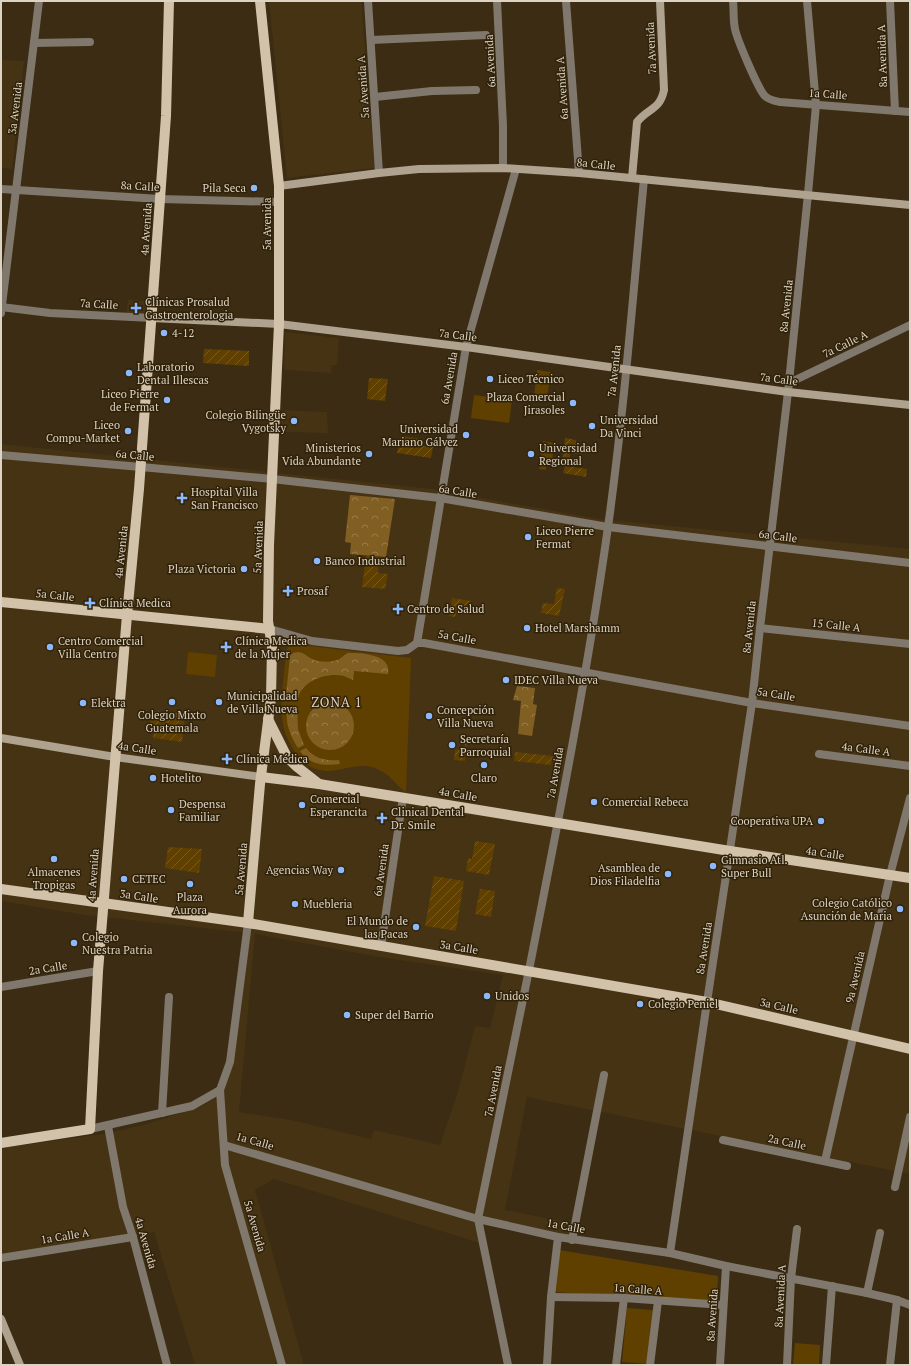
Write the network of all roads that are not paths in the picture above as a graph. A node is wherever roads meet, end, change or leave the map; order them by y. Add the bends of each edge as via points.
1 (39, 1) edge
2 (169, 1) edge
3 (260, 1) edge
4 (368, 1) edge
5 (497, 1) edge
6 (566, 1) edge
7 (660, 1) edge
8 (733, 1) edge
9 (807, 1) edge
10 (890, 1) edge
11 (486, 35) dead end
12 (371, 40) junction
13 (90, 42) dead end
14 (34, 43) junction
15 (476, 90) dead end
16 (375, 97) junction
17 (816, 105) junction
18 (895, 111) junction
19 (910, 112) edge
20 (503, 168) junction
21 (516, 169) junction
22 (379, 173) junction
23 (579, 173) junction
24 (632, 178) junction
25 (644, 179) junction
26 (279, 186) junction
27 (1, 189) edge
28 (16, 190) junction
29 (808, 194) junction
30 (160, 199) junction
31 (279, 202) junction
32 (910, 205) edge
33 (1, 307) edge
34 (1, 313) edge
35 (152, 318) junction
36 (279, 324) junction
37 (910, 325) edge
38 (466, 347) junction
39 (626, 370) junction
40 (789, 383) junction
41 (788, 392) junction
42 (910, 406) edge
43 (1, 455) edge
44 (140, 466) junction
45 (272, 479) junction
46 (440, 498) junction
47 (608, 527) junction
48 (770, 546) junction
49 (910, 563) edge
50 (1, 602) edge
51 (127, 615) junction
52 (760, 628) junction
53 (270, 629) junction
54 (417, 643) junction
55 (910, 644) edge
56 (584, 672) junction
57 (752, 702) junction
58 (268, 719) junction
59 (910, 726) edge
60 (1, 738) edge
61 (819, 754) dead end
62 (115, 757) junction
63 (910, 766) edge
64 (261, 776) junction
65 (319, 784) junction
66 (403, 797) junction
67 (910, 798) edge
68 (558, 824) junction
69 (730, 851) junction
70 (890, 875) junction
71 (910, 878) edge
72 (1, 889) edge
73 (104, 903) junction
74 (248, 923) junction
75 (381, 946) junction
76 (529, 970) junction
77 (98, 971) junction
78 (1, 987) edge
79 (169, 997) dead end
80 (706, 1002) junction
81 (853, 1036) junction
82 (910, 1049) edge
83 (604, 1075) dead end
84 (220, 1090) junction
85 (162, 1114) junction
86 (910, 1117) edge
87 (108, 1126) junction
88 (90, 1129) junction
89 (723, 1140) dead end
90 (1, 1143) edge
91 (224, 1145) junction
92 (825, 1161) junction
93 (847, 1166) dead end
94 (895, 1187) dead end
95 (478, 1219) junction
96 (797, 1229) dead end
97 (880, 1233) dead end
98 (133, 1237) junction
99 (558, 1237) junction
100 (572, 1240) junction
101 (670, 1253) junction
102 (1, 1258) edge
103 (726, 1266) junction
104 (791, 1278) junction
105 (832, 1286) junction
106 (867, 1293) junction
107 (551, 1297) junction
108 (624, 1298) junction
109 (898, 1300) junction
110 (658, 1301) junction
111 (723, 1305) junction
112 (910, 1305) edge
113 (1, 1320) edge
114 (20, 1365) edge
115 (167, 1365) edge
116 (282, 1365) edge
117 (508, 1365) edge
118 (547, 1365) edge
119 (616, 1365) edge
120 (650, 1365) edge
121 (720, 1365) edge
122 (787, 1365) edge
123 (826, 1365) edge
124 (890, 1365) edge

1 - 14 street, 3a Avenida
2 - 30 main road, 4a Avenida via 166,116
3 - 26 main road, 5a Avenida
4 - 12 street, 5a Avenida A
5 - 20 street, 6a Avenida via 503,111
6 - 23 street, 6a Avenida A
7 - 24 main road, 7a Avenida via 663,98 658,105 642,116 636,126
8 - 17 street, 1a Calle via 736,34 763,94 780,102
9 - 17 street, 8a Avenida
10 - 18 street, 8a Avenida A
11 - 12 street
12 - 16 street, 5a Avenida A
13 - 14 street
14 - 28 street, 3a Avenida
15 - 16 street via 432,91
16 - 22 street, 5a Avenida A
17 - 18 street, 1a Calle
17 - 29 street, 8a Avenida
18 - 19 street, 1a Calle
20 - 21 main road, 8a Calle
20 - 22 main road, 8a Calle via 420,169
21 - 23 main road, 8a Calle
21 - 38 street, 6a Avenida
22 - 26 main road, 8a Calle
23 - 24 main road, 8a Calle
24 - 25 main road, 8a Calle
25 - 29 main road, 8a Calle
25 - 39 street, 7a Avenida
26 - 31 main road, 5a Avenida
27 - 28 street, 8a Calle
28 - 30 street, 8a Calle
28 - 33 street, 3a Avenida
29 - 32 main road, 8a Calle
29 - 40 street, 8a Avenida
30 - 31 street, 8a Calle
30 - 35 main road, 4a Avenida
31 - 36 main road, 5a Avenida
33 - 34 street, 3a Avenida
33 - 35 street, 7a Calle via 50,313
35 - 36 main road, 7a Calle
35 - 44 main road, 4a Avenida
36 - 38 main road, 7a Calle
36 - 45 main road, 5a Avenida
37 - 40 street, 7a Calle A
38 - 39 main road, 7a Calle
38 - 46 street, 6a Avenida
39 - 41 main road, 7a Calle
39 - 47 street, 7a Avenida
40 - 41 street, 8a Avenida
41 - 42 main road, 7a Calle
41 - 48 street, 8a Avenida
43 - 44 street, 6a Calle
44 - 45 street, 6a Calle
44 - 51 main road, 4a Avenida
45 - 46 street, 6a Calle
45 - 53 main road, 5a Avenida via 269,545
46 - 47 street, 6a Calle
46 - 54 street, 6a Avenida
47 - 48 street, 6a Calle
47 - 56 street, 7a Avenida
48 - 49 street, 6a Calle
48 - 52 street, 8a Avenida
50 - 51 main road, 5a Calle
51 - 53 main road, 5a Calle
51 - 62 main road, 4a Avenida
52 - 55 street, 15 Calle A
52 - 57 street, 8a Avenida
53 - 54 street, 5a Calle via 312,641 398,651 407,650
53 - 58 main road, 5a Avenida via 272,647
54 - 56 street, 5a Calle
56 - 57 street, 5a Calle
56 - 68 street, 7a Avenida
57 - 59 street, 5a Calle
57 - 69 street, 8a Avenida
58 - 64 main road, 5a Avenida
58 - 65 main road via 287,757
60 - 62 main road, 4a Calle
61 - 63 street, 4a Calle A
62 - 64 main road, 4a Calle
62 - 73 main road, 4a Avenida
64 - 65 main road, 4a Calle
64 - 74 main road, 5a Avenida
65 - 66 main road, 4a Calle
66 - 68 main road, 4a Calle
66 - 75 street, 6a Avenida
67 - 70 street, 9a Avenida
68 - 69 main road, 4a Calle
68 - 76 street, 7a Avenida
69 - 70 main road, 4a Calle
69 - 80 street, 8a Avenida
70 - 71 main road, 4a Calle
70 - 81 street, 9a Avenida
72 - 73 main road, 3a Calle
73 - 74 main road, 3a Calle
73 - 77 main road, 4a Avenida
74 - 75 main road, 3a Calle
74 - 84 street, 5a Avenida via 230,1062
75 - 76 main road, 3a Calle
76 - 80 main road, 3a Calle
76 - 95 street, 7a Avenida
77 - 78 street, 2a Calle
77 - 88 main road, 4a Avenida
79 - 85 street
80 - 81 main road, 3a Calle
80 - 101 street, 8a Avenida
81 - 82 main road, 3a Calle
81 - 92 street, 9a Avenida
83 - 100 street
84 - 85 street via 192,1106
84 - 91 street, 5a Avenida
85 - 87 street
86 - 94 street
87 - 88 street
87 - 98 street, 4a Avenida via 124,1207
88 - 90 main road
89 - 92 street, 2a Calle
91 - 95 street, 1a Calle
91 - 116 street, 5a Avenida via 225,1165
92 - 93 street, 2a Calle
95 - 99 street, 1a Calle
95 - 117 street, 7a Avenida
96 - 104 street, 8a Avenida A
97 - 106 street
98 - 102 street, 1a Calle A
98 - 115 street, 4a Avenida
99 - 100 street, 1a Calle
99 - 107 street
100 - 101 street, 1a Calle
101 - 103 street, 1a Calle
103 - 104 street, 1a Calle
103 - 111 street, 8a Avenida
104 - 105 street, 1a Calle
104 - 122 street, 8a Avenida A
105 - 106 street, 1a Calle
105 - 123 street
106 - 109 street, 1a Calle
107 - 108 street, 1a Calle A
107 - 118 street
108 - 110 street, 1a Calle A
108 - 119 street
109 - 112 street, 1a Calle
109 - 124 street
110 - 111 street, 1a Calle A
110 - 120 street
111 - 121 street, 8a Avenida
113 - 114 main road

